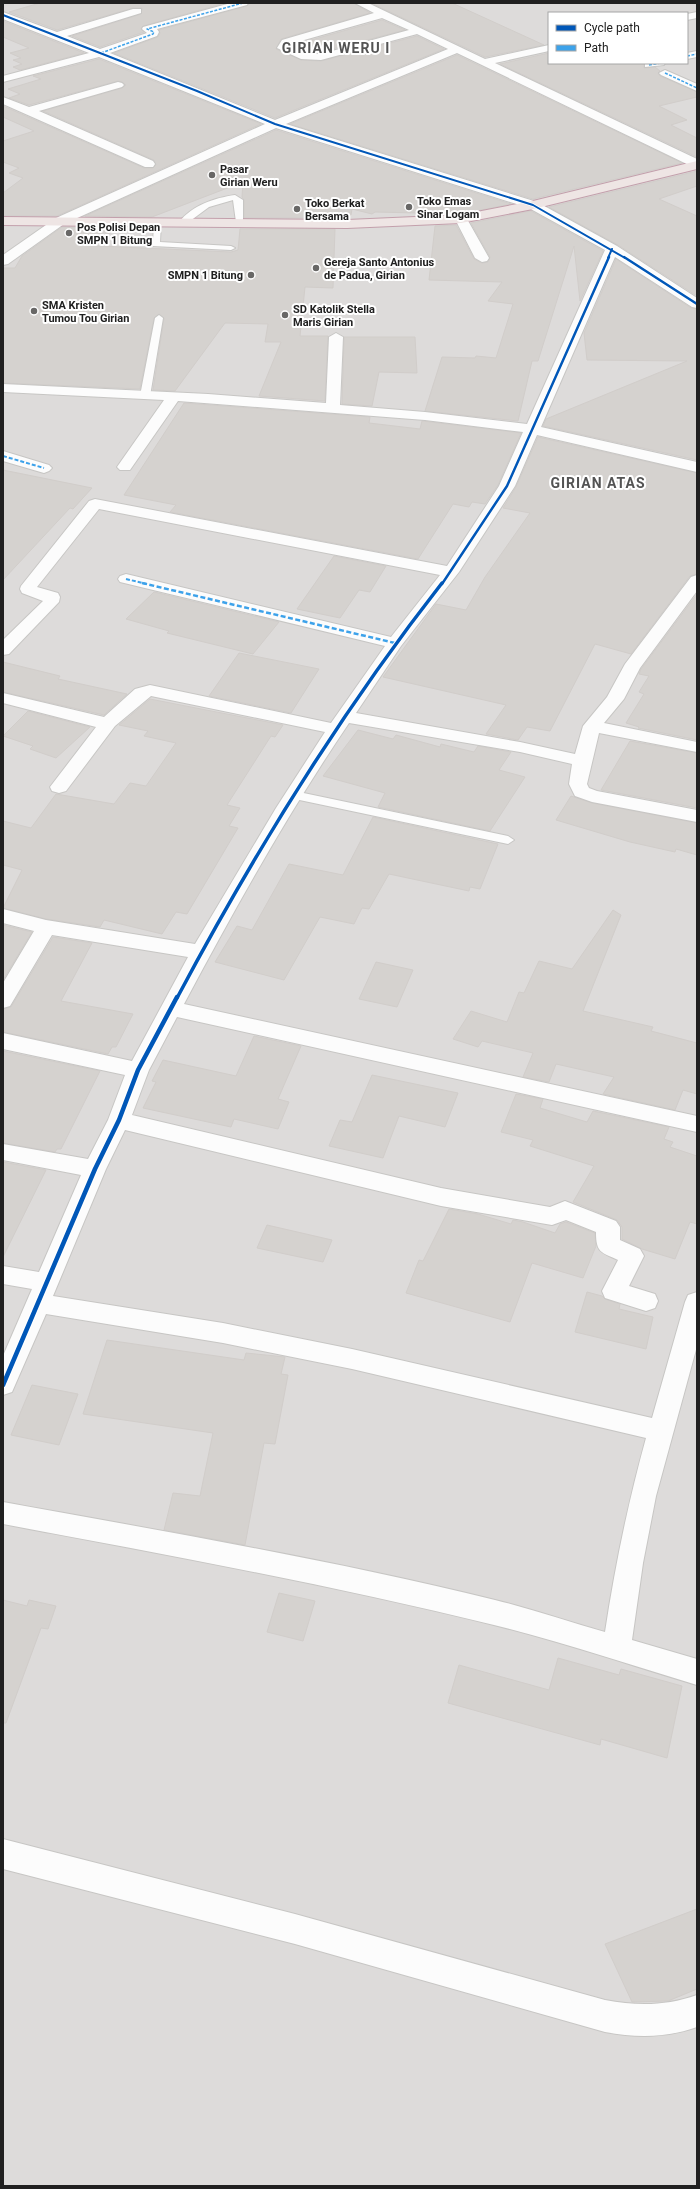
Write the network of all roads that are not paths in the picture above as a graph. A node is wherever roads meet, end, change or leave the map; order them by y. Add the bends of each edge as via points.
1 (243, 3) edge
2 (360, 3) edge
3 (385, 10) junction
4 (136, 11) dead end
5 (3, 15) edge
6 (418, 31) junction
7 (56, 36) junction
8 (548, 48) edge
9 (458, 49) junction
10 (100, 53) junction
11 (485, 62) junction
12 (649, 66) dead end
13 (663, 68) edge
14 (3, 80) edge
15 (118, 85) dead end
16 (697, 88) edge
17 (3, 100) edge
18 (28, 111) junction
19 (275, 124) junction
20 (149, 164) dead end
21 (697, 164) edge
22 (533, 205) junction
23 (461, 218) junction
24 (3, 221) edge
25 (60, 221) junction
26 (157, 222) junction
27 (183, 222) junction
28 (240, 222) junction
29 (231, 248) dead end
30 (612, 249) junction
31 (482, 258) dead end
32 (3, 261) edge
33 (697, 304) edge
34 (160, 318) dead end
35 (336, 337) dead end
36 (3, 388) edge
37 (145, 396) junction
38 (173, 397) junction
39 (333, 407) junction
40 (532, 429) junction
41 (3, 456) edge
42 (697, 466) edge
43 (124, 467) dead end
44 (44, 468) dead end
45 (451, 572) junction
46 (126, 579) dead end
47 (697, 580) edge
48 (395, 643) junction
49 (3, 650) edge
50 (3, 698) edge
51 (109, 722) junction
52 (341, 723) junction
53 (592, 726) junction
54 (697, 748) edge
55 (582, 761) junction
56 (59, 786) dead end
57 (294, 795) junction
58 (697, 816) edge
59 (508, 840) dead end
60 (3, 916) edge
61 (46, 927) junction
62 (200, 952) junction
63 (3, 1001) edge
64 (171, 1008) junction
65 (3, 1041) edge
66 (138, 1070) junction
67 (119, 1120) junction
68 (697, 1124) edge
69 (3, 1152) edge
70 (95, 1169) junction
71 (3, 1275) edge
72 (44, 1293) junction
73 (646, 1301) dead end
74 (697, 1302) edge
75 (3, 1385) edge
76 (660, 1431) junction
77 (3, 1513) edge
78 (617, 1647) junction
79 (697, 1672) edge
80 (3, 1854) edge
81 (697, 2011) edge

1 - 10 street via 147,29 154,32 153,34
2 - 3 street via 372,9
3 - 6 street
3 - 6 street via 286,42 282,48 296,55 321,57
4 - 7 street
5 - 7 street
6 - 9 street
7 - 10 street
8 - 11 street
9 - 11 street
9 - 19 street
10 - 14 street
10 - 19 street
11 - 21 street
12 - 13 street
13 - 16 street
15 - 18 street
17 - 18 street
18 - 20 street
19 - 22 street
19 - 25 street
21 - 22 highway
22 - 23 highway
22 - 30 street
23 - 28 highway via 375,223
23 - 31 street
24 - 25 highway
25 - 26 highway
25 - 32 street
26 - 27 highway
26 - 29 lane via 155,242 159,245
27 - 28 highway
27 - 28 lane via 196,210 208,204 235,197 239,200
30 - 33 street
30 - 40 street
34 - 37 lane
35 - 39 street
36 - 37 street
37 - 38 street
38 - 39 street
38 - 43 street
39 - 40 street
40 - 42 street
40 - 45 street via 507,486
41 - 44 street
45 - 48 street
45 - 49 street via 95,504 29,586 28,589 32,591 52,597 51,602
46 - 48 street
47 - 53 street via 659,629 631,668 614,699
48 - 52 street
50 - 51 street via 98,722
51 - 52 street via 140,693 150,690
51 - 56 street
52 - 55 street via 520,747
52 - 57 street
53 - 54 street
53 - 55 street
55 - 58 street via 578,784 582,792
57 - 59 lane
57 - 62 street
60 - 61 street
61 - 62 street
61 - 63 street
62 - 64 street
64 - 66 street
64 - 68 street
65 - 66 street
66 - 67 street
67 - 70 street
67 - 73 street via 441,1197 552,1216 565,1210 608,1227 608,1245 632,1256 614,1291
69 - 70 street
70 - 72 street
71 - 72 street
72 - 75 street
72 - 76 street via 344,1358
74 - 76 street
76 - 78 street via 629,1563
77 - 78 street via 273,1563 417,1594 498,1613
78 - 79 street
80 - 81 street via 295,1929 605,2016 635,2022 665,2020

